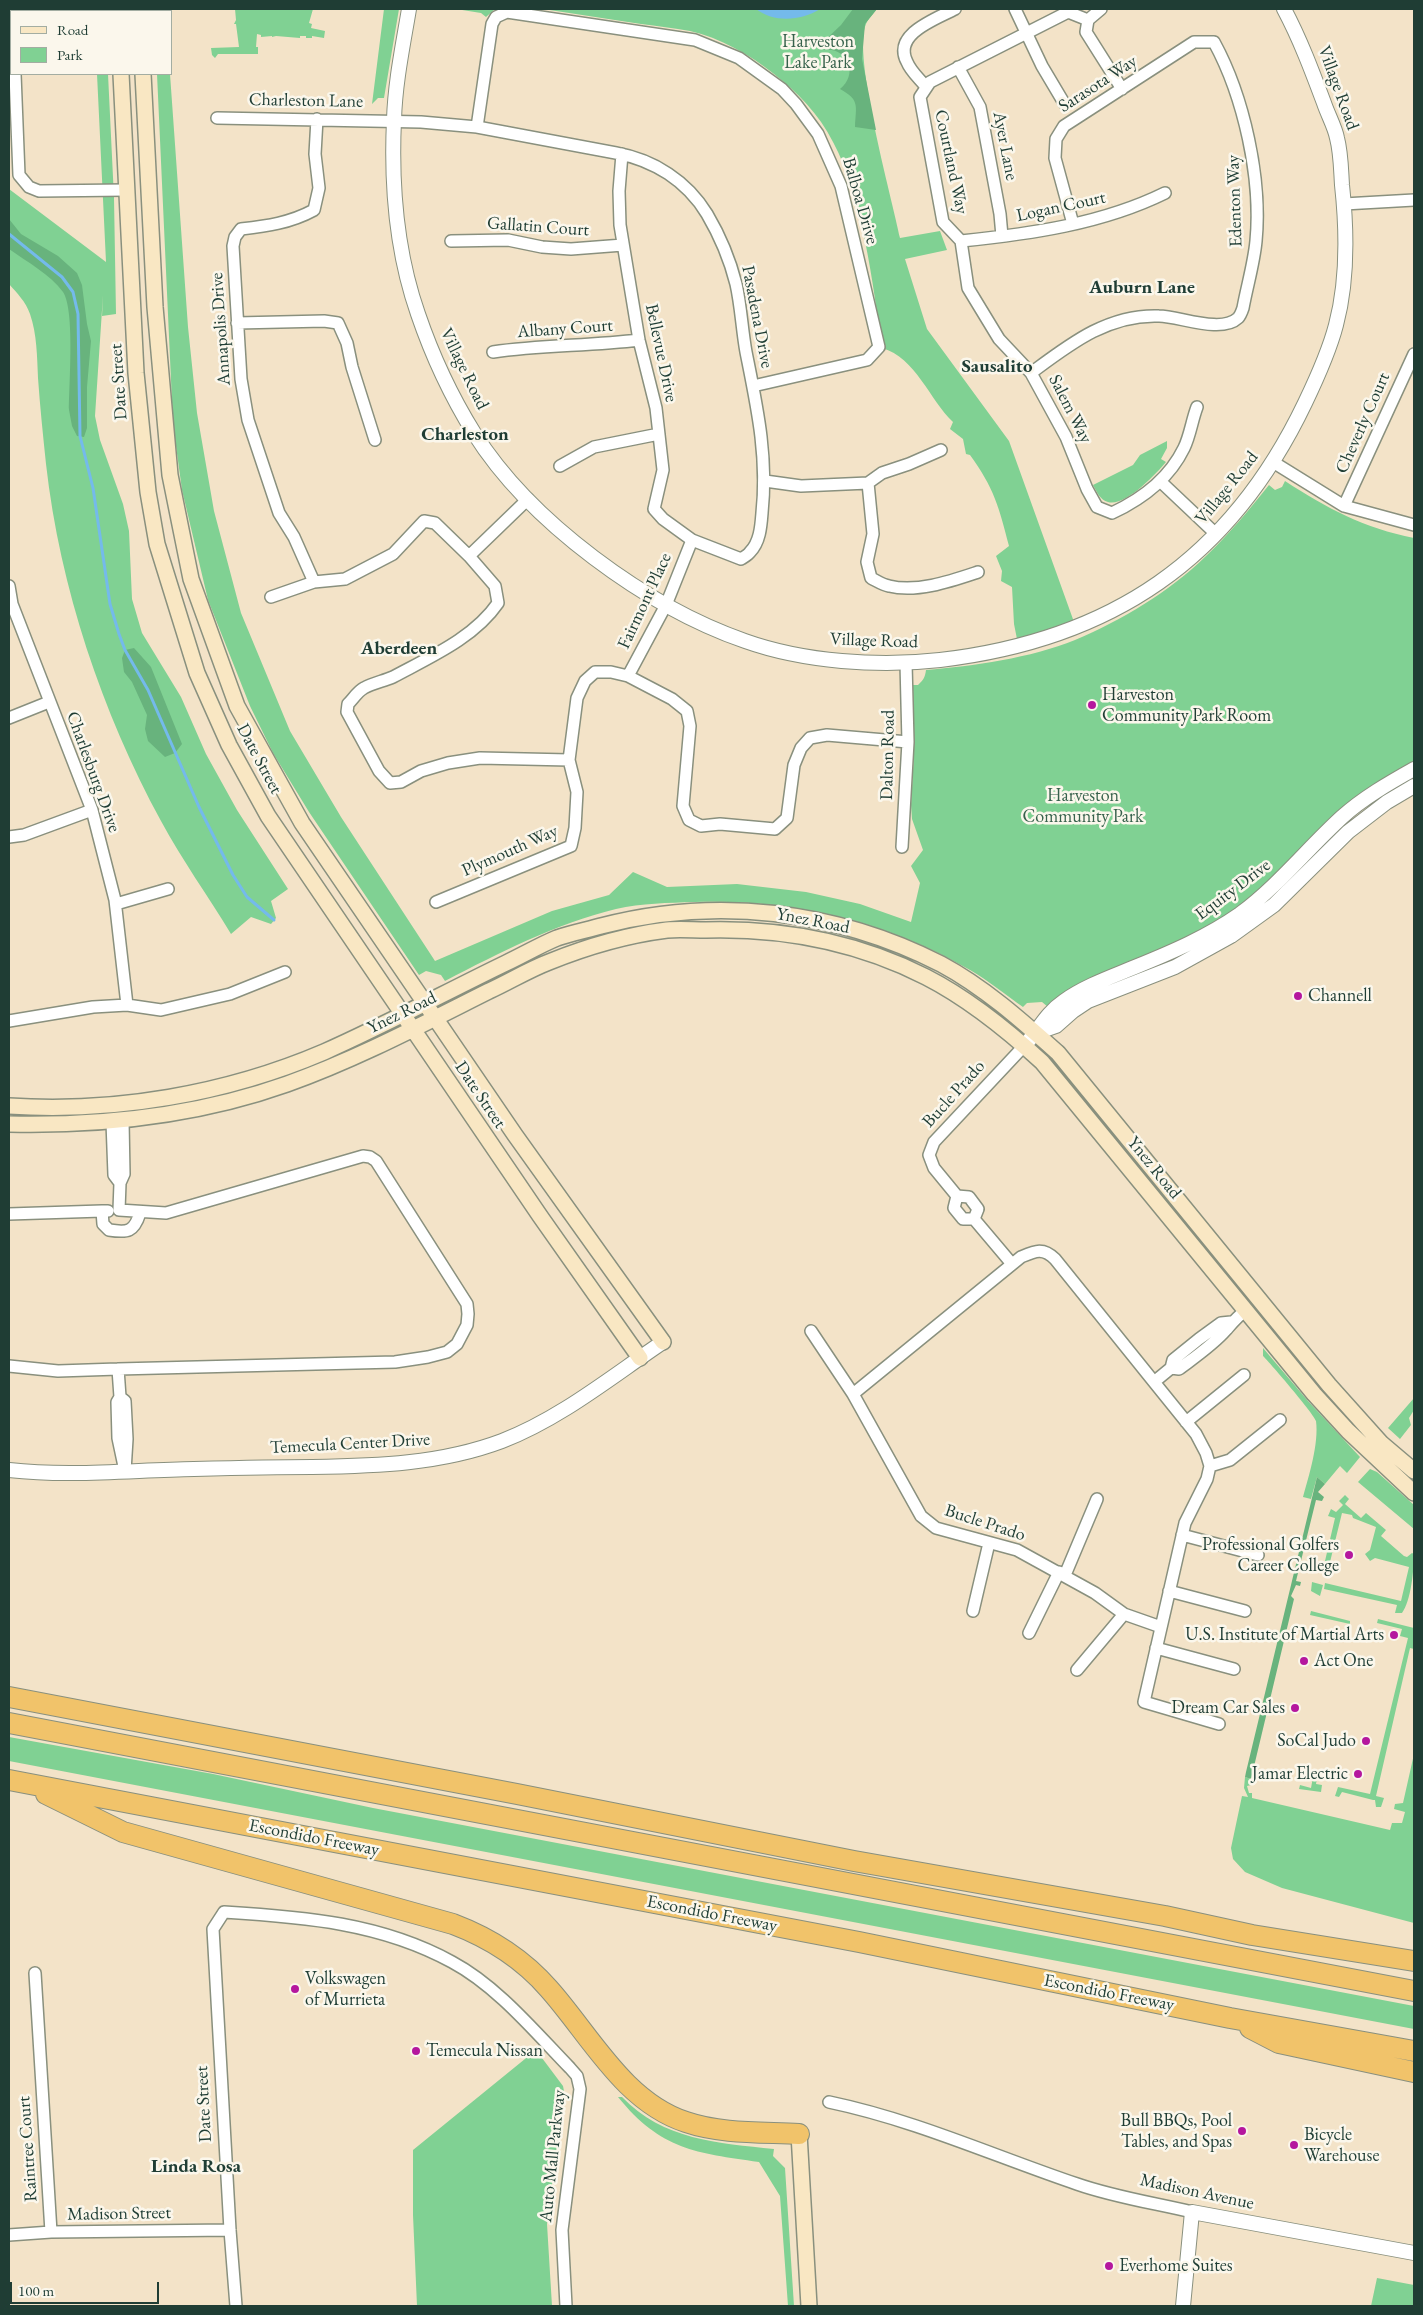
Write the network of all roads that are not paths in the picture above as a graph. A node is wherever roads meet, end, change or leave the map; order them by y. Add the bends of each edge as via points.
1 (409, 9) edge
2 (955, 9) edge
3 (1015, 9) edge
4 (1101, 9) edge
5 (1284, 9) edge
6 (1088, 20) junction
7 (1025, 33) junction
8 (1214, 42) joint
9 (958, 67) junction
10 (15, 75) edge
11 (121, 75) edge
12 (143, 75) edge
13 (926, 87) junction
14 (1122, 89) junction
15 (1064, 103) dead end
16 (217, 118) dead end
17 (317, 119) junction
18 (394, 120) junction
19 (477, 127) junction
20 (622, 154) junction
21 (126, 190) junction
22 (1165, 193) dead end
23 (1414, 200) edge
24 (1344, 204) junction
25 (1073, 224) junction
26 (1002, 236) junction
27 (451, 241) dead end
28 (961, 241) junction
29 (623, 245) junction
30 (237, 323) junction
31 (639, 340) junction
32 (493, 352) dead end
33 (1414, 354) edge
34 (1031, 373) junction
35 (753, 386) junction
36 (1197, 407) dead end
37 (659, 434) junction
38 (375, 440) dead end
39 (941, 450) dead end
40 (1272, 462) junction
41 (560, 466) dead end
42 (765, 481) junction
43 (1161, 482) junction
44 (868, 483) junction
45 (528, 499) junction
46 (1344, 506) junction
47 (1414, 525) edge
48 (1216, 534) junction
49 (692, 540) junction
50 (469, 556) junction
51 (978, 572) dead end
52 (314, 582) junction
53 (9, 586) edge
54 (271, 596) dead end
55 (10, 604) edge
56 (666, 605) junction
57 (906, 664) junction
58 (628, 676) junction
59 (49, 702) junction
60 (9, 718) edge
61 (908, 742) junction
62 (569, 760) junction
63 (1414, 769) edge
64 (1414, 786) edge
65 (92, 810) junction
66 (9, 837) edge
67 (902, 847) dead end
68 (168, 889) dead end
69 (436, 902) dead end
70 (116, 904) junction
71 (285, 972) dead end
72 (424, 1002) junction
73 (128, 1005) junction
74 (403, 1013) junction
75 (435, 1018) junction
76 (9, 1021) edge
77 (412, 1029) junction
78 (1036, 1033) junction
79 (1024, 1046) junction
80 (200, 1090) junction
81 (9, 1106) edge
82 (117, 1121) junction
83 (9, 1124) edge
84 (956, 1196) junction
85 (119, 1210) junction
86 (102, 1211) junction
87 (140, 1213) junction
88 (9, 1214) edge
89 (974, 1219) junction
90 (1012, 1264) junction
91 (1246, 1310) junction
92 (811, 1331) dead end
93 (664, 1342) joint
94 (1295, 1343) junction
95 (640, 1358) junction
96 (9, 1366) edge
97 (118, 1369) junction
98 (1244, 1375) dead end
99 (1154, 1382) junction
100 (854, 1394) junction
101 (1280, 1420) dead end
102 (1186, 1422) junction
103 (1210, 1466) junction
104 (9, 1470) edge
105 (124, 1471) junction
106 (1414, 1471) edge
107 (1414, 1493) edge
108 (1097, 1499) dead end
109 (1182, 1535) junction
110 (989, 1543) junction
111 (1258, 1555) dead end
112 (1062, 1574) junction
113 (1169, 1591) junction
114 (974, 1611) dead end
115 (1245, 1611) dead end
116 (1124, 1614) junction
117 (1161, 1627) junction
118 (1029, 1633) dead end
119 (1156, 1648) junction
120 (1234, 1669) dead end
121 (1077, 1670) dead end
122 (9, 1697) edge
123 (9, 1723) edge
124 (1219, 1724) dead end
125 (16, 1782) edge
126 (213, 1930) joint
127 (1414, 1961) edge
128 (35, 1974) dead end
129 (1414, 1991) edge
130 (1230, 2018) junction
131 (1414, 2051) edge
132 (1414, 2072) edge
133 (829, 2102) dead end
134 (799, 2134) joint
135 (1192, 2212) junction
136 (230, 2230) junction
137 (51, 2232) junction
138 (9, 2236) edge
139 (1414, 2253) edge
140 (236, 2306) edge
141 (566, 2306) edge
142 (809, 2306) edge
143 (1183, 2306) edge

1 - 18 street, Village Road
2 - 13 street via 909,36 903,49 906,62
3 - 7 street
4 - 6 street
5 - 24 street, Village Road via 1308,56 1337,138
6 - 7 street via 1068,12
6 - 14 street via 1086,32
7 - 9 street
7 - 15 street
8 - 14 street, Sarasota Way via 1194,42
8 - 34 street, Edenton Way via 1247,127 1252,152 1256,238 1244,308 1238,318 1226,324 1211,325 1160,316 1129,319 1085,334
9 - 13 street
9 - 26 street, Ayer Lane via 980,107
10 - 21 street via 20,175 29,187 39,191
11 - 21 main road, Date Street
12 - 72 main road, Date Street via 162,402 170,475 191,579 238,706 257,744 302,823
13 - 28 street, Courtland Way via 920,97 943,222
14 - 25 street, Sarasota Way via 1064,126 1056,139 1055,158
16 - 17 street, Charleston Lane
17 - 18 street, Charleston Lane
17 - 30 street, Annapolis Drive via 315,154 319,188 314,210 284,223 241,229 235,237
18 - 19 street, Pasadena Drive
18 - 45 street, Village Road via 395,202 404,264 418,313 436,362 474,433 499,468
19 - 20 street, Pasadena Drive
19 - 35 street, Balboa Drive via 492,24 496,17 507,12 695,40 739,58 782,89 818,134 841,186 878,346 866,360
20 - 29 street, Bellevue Drive via 619,191
20 - 35 street, Pasadena Drive via 640,158 673,176 690,191 707,214 724,247 736,284
21 - 74 main road, Date Street via 136,373 148,492 157,544 181,628 213,711 244,774 272,822
22 - 25 street, Logan Court via 1137,207
23 - 24 street
24 - 40 street, Village Road via 1346,226 1337,323 1320,371 1296,422
25 - 26 street, Logan Court
26 - 28 street, Logan Court
27 - 29 street, Gallatin Court via 508,240 572,249
28 - 34 street, Salem Way via 968,288 999,339
29 - 31 street, Bellevue Drive
30 - 38 street via 338,323 347,343
30 - 52 street, Annapolis Drive via 248,420 280,513
31 - 32 street, Albany Court
31 - 37 street, Bellevue Drive
33 - 46 street, Cheverly Court
34 - 43 street, Salem Way via 1066,437 1097,507 1112,513 1131,504
35 - 42 street, Pasadena Drive via 763,440
36 - 43 street via 1184,448
37 - 41 street via 594,446
37 - 49 street, Bellevue Drive via 664,470 654,509
39 - 44 street via 882,473
40 - 46 street
40 - 48 street, Village Road via 1255,488
42 - 44 street via 801,486
42 - 49 street, Pasadena Drive via 758,538 751,552 741,559
43 - 48 street
44 - 51 street via 873,534 867,562 871,578 889,586 918,587
45 - 50 street
45 - 56 street, Village Road via 606,566
46 - 47 street
48 - 57 street, Village Road via 1166,578 1112,612 1082,626 1005,650
49 - 56 street, Fairmont Place
50 - 52 street via 435,523 424,521 393,554 345,579
50 - 62 street via 495,586 498,603 488,618 427,659 364,688 348,704 348,712 379,771 390,783 401,782 421,771 448,763 480,758
52 - 54 street
53 - 55 street, Charlesburg Drive
55 - 59 street, Charlesburg Drive
56 - 57 street, Village Road via 746,642 782,651 861,662
56 - 58 street, Fairmont Place
57 - 61 street, Dalton Road
58 - 61 street via 672,699 687,711 690,726 683,806 689,820 701,826 720,824 775,828 787,818 794,765 801,748 810,738 827,735
58 - 62 street, Plymouth Way via 595,672 585,681 577,698
59 - 60 street
59 - 65 street, Charlesburg Drive
61 - 67 street, Dalton Road
62 - 69 street, Plymouth Way via 576,792 571,846
63 - 78 street, Equity Drive via 1343,816 1282,877 1241,912 1202,938 1084,989 1045,1016
64 - 78 street, Equity Drive via 1348,832 1274,905 1231,936 1175,967 1088,1001 1056,1026
65 - 66 street via 24,835
65 - 70 street, Charlesburg Drive
68 - 70 street
70 - 73 street, Charlesburg Drive
71 - 73 street via 230,994 160,1010
72 - 74 main road, Ynez Road
72 - 75 main road, Date Street
72 - 78 main road, Ynez Road via 558,938 648,915 736,911 833,923 896,945 958,975 1007,1008
73 - 76 street via 93,1007
74 - 77 main road, Date Street
74 - 80 main road, Ynez Road via 323,1052 232,1083
75 - 77 main road, Ynez Road
75 - 79 main road, Ynez Road via 548,962 608,942 667,930 733,929 797,934 862,950 933,981 965,1000
75 - 93 main road, Date Street via 514,1135
77 - 82 main road, Ynez Road via 329,1069 250,1097
77 - 95 main road, Date Street
78 - 79 street, Equity Drive
78 - 94 main road, Ynez Road via 1058,1053
79 - 84 street, Bucle Prado via 934,1142 929,1155 934,1168
79 - 91 main road, Ynez Road via 1068,1092
80 - 81 main road, Ynez Road via 78,1108
80 - 82 main road via 186,1101 124,1110
82 - 83 main road, Ynez Road
82 - 85 street via 114,1175 120,1183
84 - 89 street, Bucle Prado via 954,1208 962,1219
84 - 89 street, Bucle Prado via 969,1197 978,1209
85 - 86 street
85 - 87 street
86 - 87 street via 103,1224 116,1232 131,1231
86 - 88 street
87 - 97 street via 166,1213 364,1156 370,1157 376,1161 467,1304 468,1314 463,1335 448,1352 395,1362
89 - 90 street, Bucle Prado
90 - 99 street via 1037,1250 1047,1252
90 - 100 street
91 - 94 main road via 1257,1308 1284,1340
91 - 99 street via 1231,1322 1228,1329 1185,1358 1180,1369 1171,1368
91 - 107 main road, Ynez Road via 1314,1394
92 - 100 street, Bucle Prado
93 - 95 street, Temecula Center Drive
94 - 106 main road, Ynez Road via 1329,1385
95 - 105 street, Temecula Center Drive via 534,1426 502,1440 436,1459 358,1466
96 - 97 street via 58,1371
97 - 105 street via 118,1438
98 - 102 street
99 - 102 street
100 - 110 street, Bucle Prado via 921,1516 936,1528
101 - 103 street via 1230,1460
102 - 103 street via 1206,1453
103 - 109 street via 1208,1479 1184,1523
104 - 105 street, Temecula Center Drive
108 - 112 street
109 - 111 street
109 - 113 street
110 - 112 street, Bucle Prado via 1017,1550
110 - 114 street
112 - 116 street, Bucle Prado
112 - 118 street
113 - 115 street
113 - 117 street
116 - 117 street, Bucle Prado
116 - 121 street
117 - 119 street
119 - 120 street
119 - 124 street via 1144,1702
122 - 127 highway via 844,1860 1165,1916 1252,1935
123 - 129 highway
125 - 130 highway, Escondido Freeway via 859,1942
125 - 134 highway via 123,1832 474,1932 508,1952 549,1988 616,2072 640,2096 661,2110 685,2122 720,2130
126 - 136 street, Date Street
126 - 141 street, Auto Mall Parkway via 224,1912 302,1916 386,1933 453,1962 492,1990 538,2033 577,2076 580,2090 562,2230
128 - 137 street, Raintree Court
130 - 131 highway, Escondido Freeway
130 - 132 highway via 1280,2043
133 - 135 street, Madison Avenue via 915,2125 1079,2185
134 - 142 main road
135 - 139 street, Madison Avenue
135 - 143 street
136 - 137 street, Madison Street
136 - 140 street, Date Street
137 - 138 street, Madison Street

